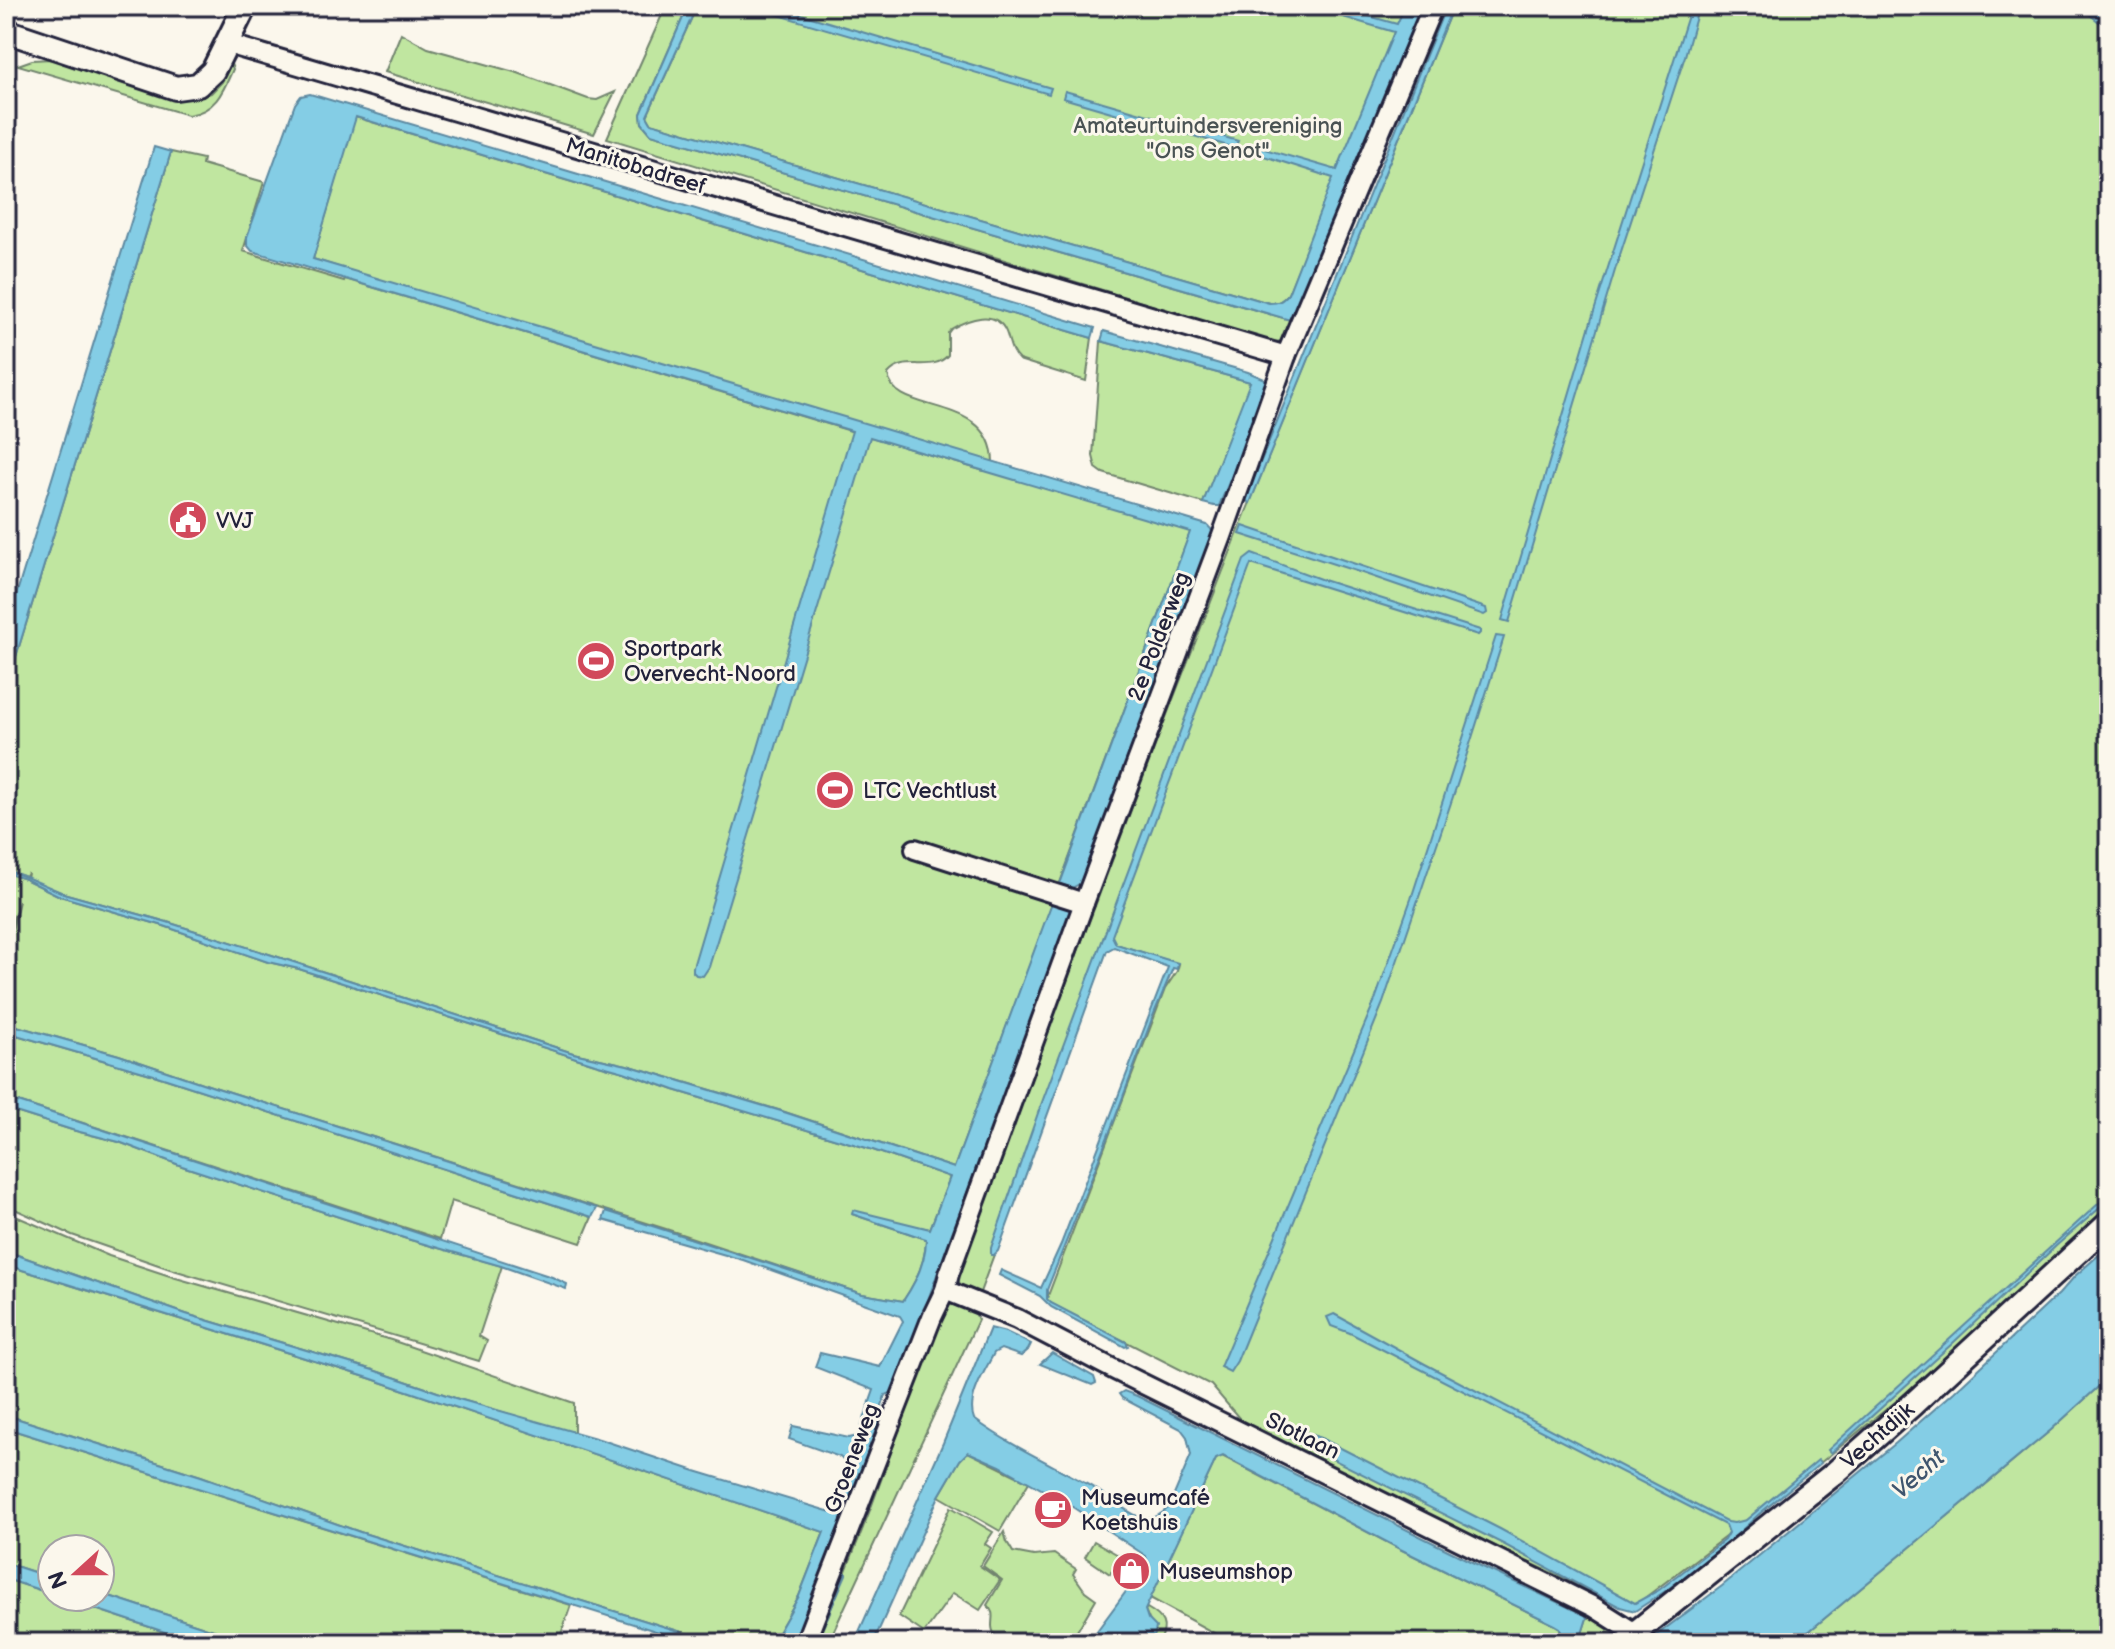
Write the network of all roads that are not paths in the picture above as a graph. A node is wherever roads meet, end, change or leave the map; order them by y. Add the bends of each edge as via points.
1 (245, 6) edge
2 (1433, 6) edge
3 (6, 31) edge
4 (228, 44) junction
5 (1286, 356) junction
6 (915, 849) dead end
7 (1084, 903) junction
8 (2109, 1223) edge
9 (945, 1290) junction
10 (1631, 1638) edge
11 (803, 1643) edge

1 - 4 street
2 - 5 street, 2e Polderweg
3 - 4 street via 176,88 198,85
4 - 5 street, Manitobadreef
5 - 7 street, 2e Polderweg
6 - 7 street
7 - 9 street, 2e Polderweg
8 - 10 street, Vechtdijk via 1836,1472
9 - 10 street, Slotlaan via 1017,1319 1594,1607
9 - 11 street, Groeneweg

